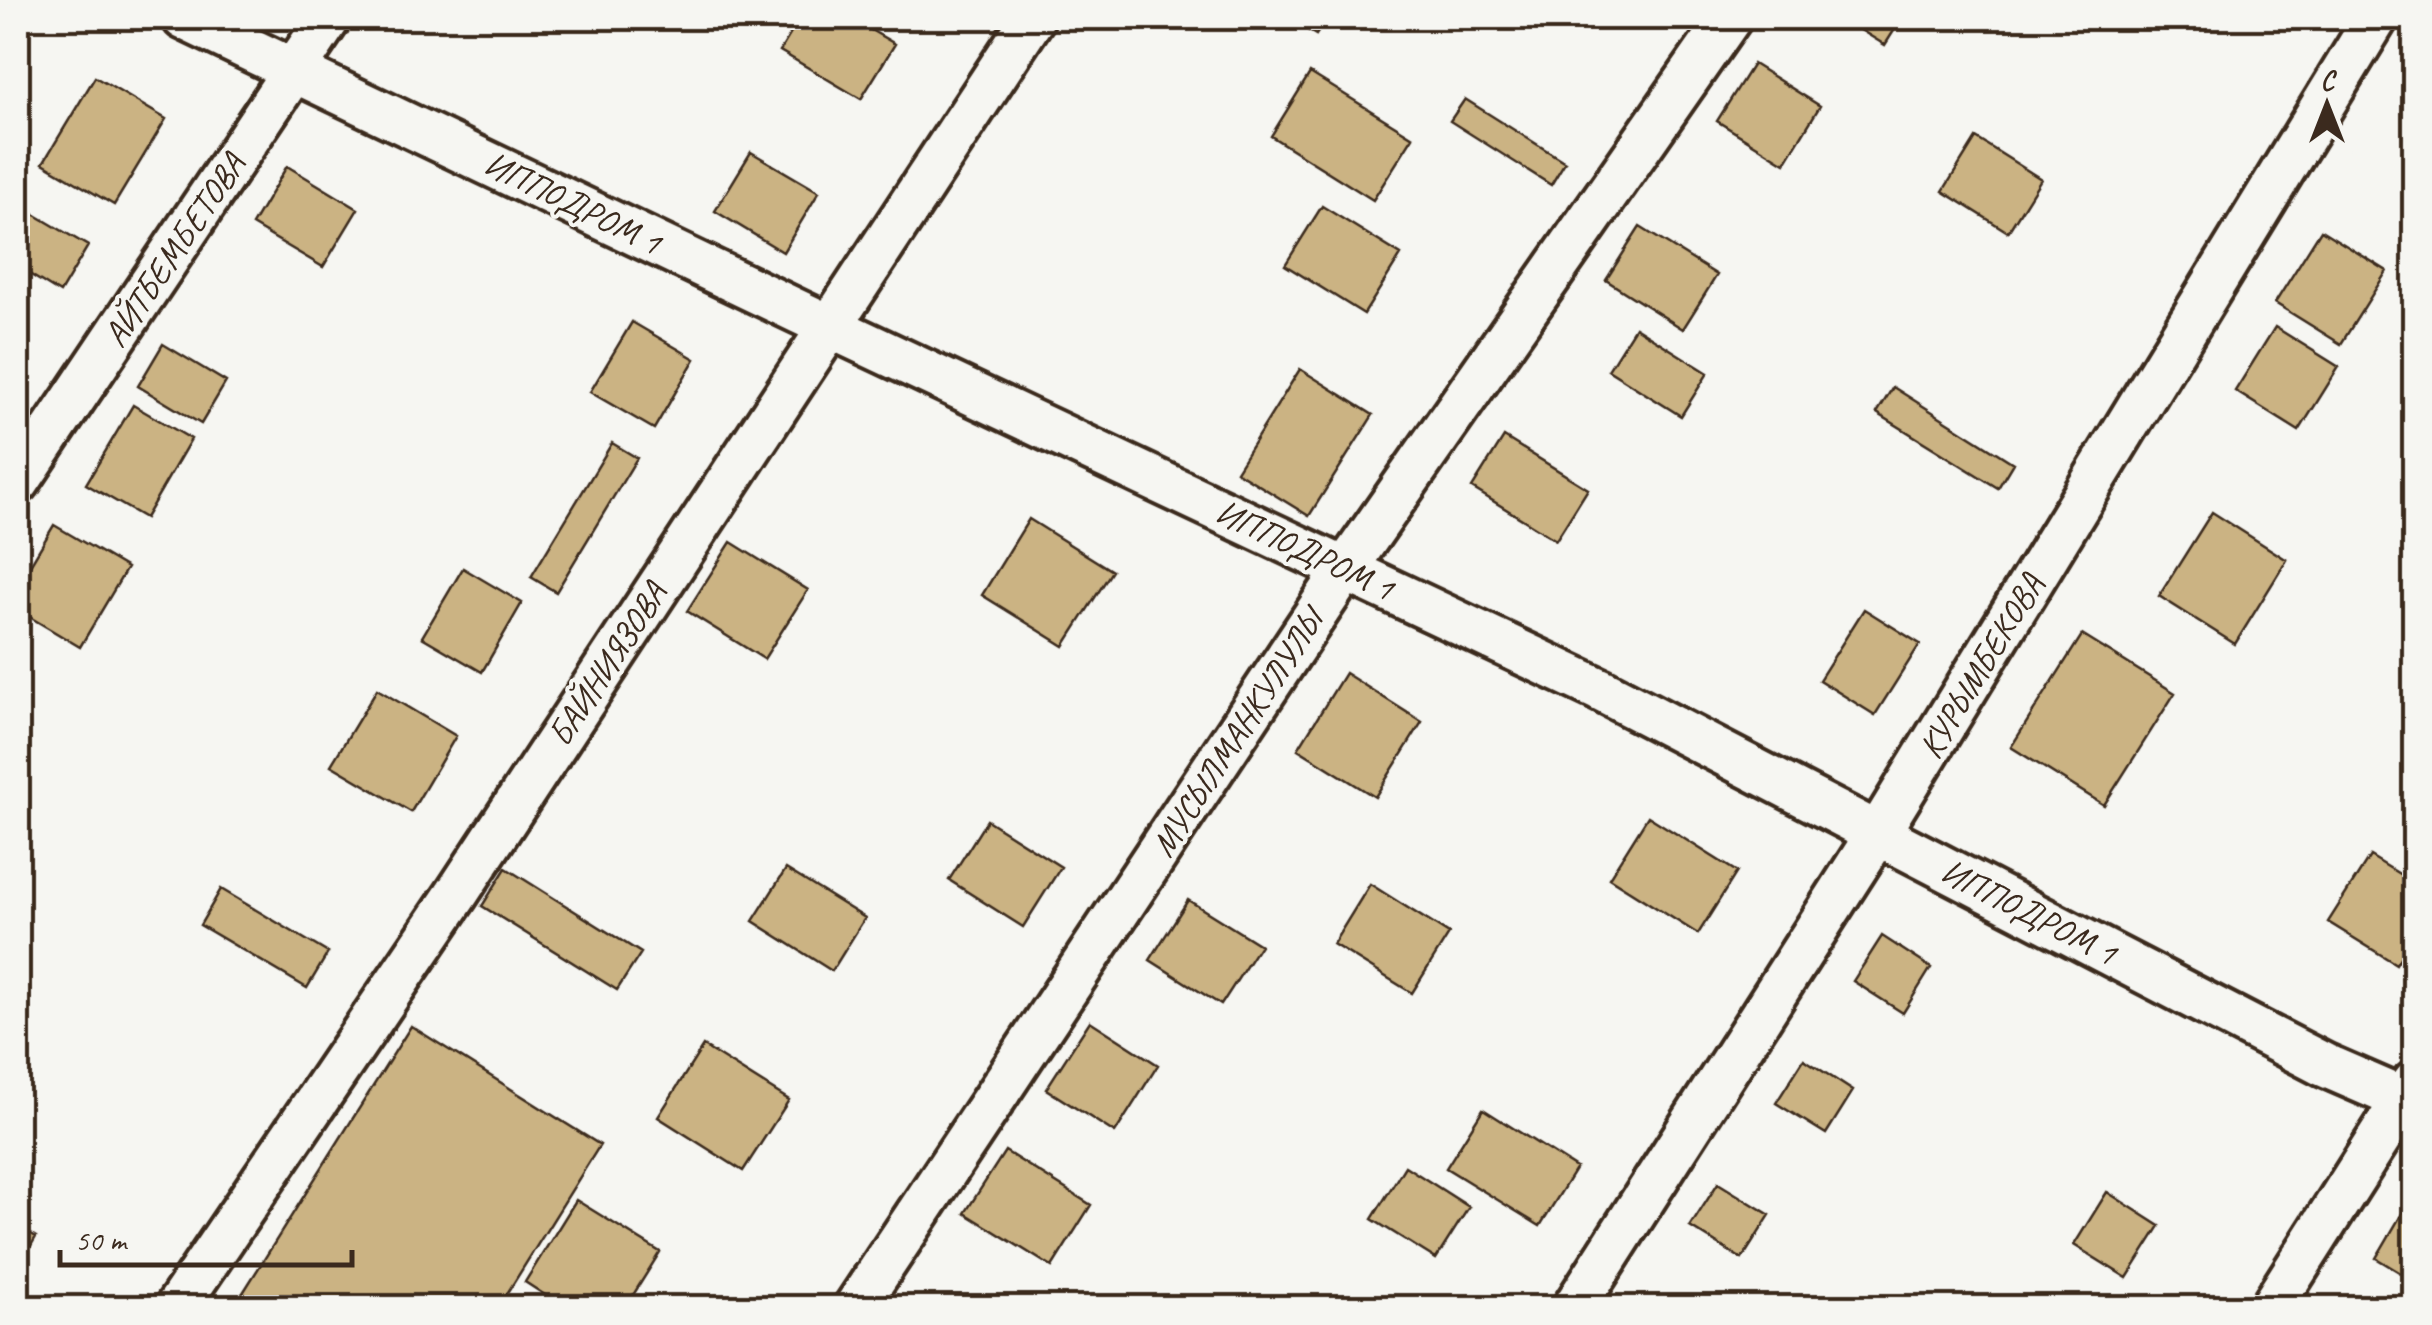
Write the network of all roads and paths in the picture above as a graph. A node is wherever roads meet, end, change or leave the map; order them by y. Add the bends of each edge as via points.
1 (184, 18) edge
2 (329, 18) edge
3 (1033, 18) edge
4 (1730, 18) edge
5 (2376, 18) edge
6 (296, 69) junction
7 (829, 326) junction
8 (18, 482) edge
9 (1345, 570) junction
10 (1878, 834) junction
11 (2411, 1095) edge
12 (176, 1308) edge
13 (855, 1308) edge
14 (1574, 1308) edge
15 (2271, 1308) edge

1 - 6 street, ИППОДРОМ 1
2 - 6 street, АЙТБЕМБЕТОВА
3 - 7 street, БАЙНИЯЗОВА
4 - 9 street, МУСЫЛМАНКУЛУЛЫ
5 - 10 street, КУРЫМБЕКОВА
6 - 7 street, ИППОДРОМ 1
6 - 8 street, АЙТБЕМБЕТОВА
7 - 9 street, ИППОДРОМ 1
7 - 12 street, БАЙНИЯЗОВА
9 - 10 street, ИППОДРОМ 1 via 1598,689
9 - 13 street, МУСЫЛМАНКУЛУЛЫ
10 - 11 street, ИППОДРОМ 1 via 2324,1065
10 - 14 street, КУРЫМБЕКОВА
11 - 15 street

